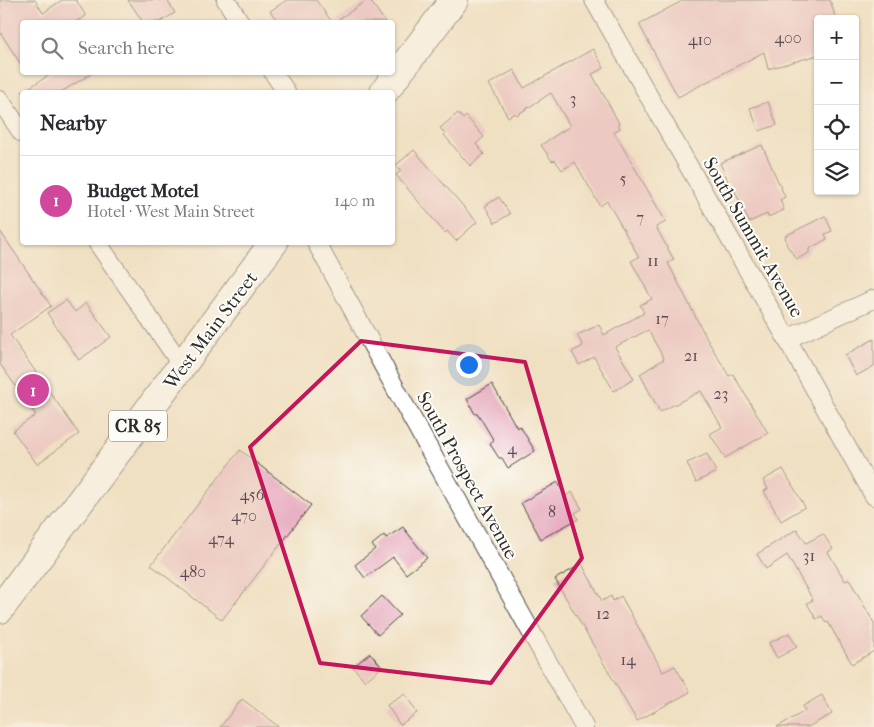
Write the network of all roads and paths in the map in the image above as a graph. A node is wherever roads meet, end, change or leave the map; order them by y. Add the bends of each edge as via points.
1 (226, 0) edge
2 (454, 0) edge
3 (594, 0) edge
4 (239, 20) edge
5 (275, 75) edge
6 (285, 90) edge
7 (386, 90) edge
8 (0, 100) edge
9 (20, 130) edge
10 (99, 245) edge
11 (272, 245) edge
12 (318, 245) edge
13 (874, 299) edge
14 (787, 339) junction
15 (183, 367) junction
16 (874, 496) edge
17 (2, 602) edge
18 (584, 727) edge

1 - 4 street
2 - 7 main road
3 - 14 street, South Summit Avenue
5 - 6 street
8 - 9 street
10 - 15 street
11 - 15 main road, West Main Street / CR 85
12 - 18 street, South Prospect Avenue
13 - 14 street
14 - 16 street, South Summit Avenue
15 - 17 main road, West Main Street / CR 85

